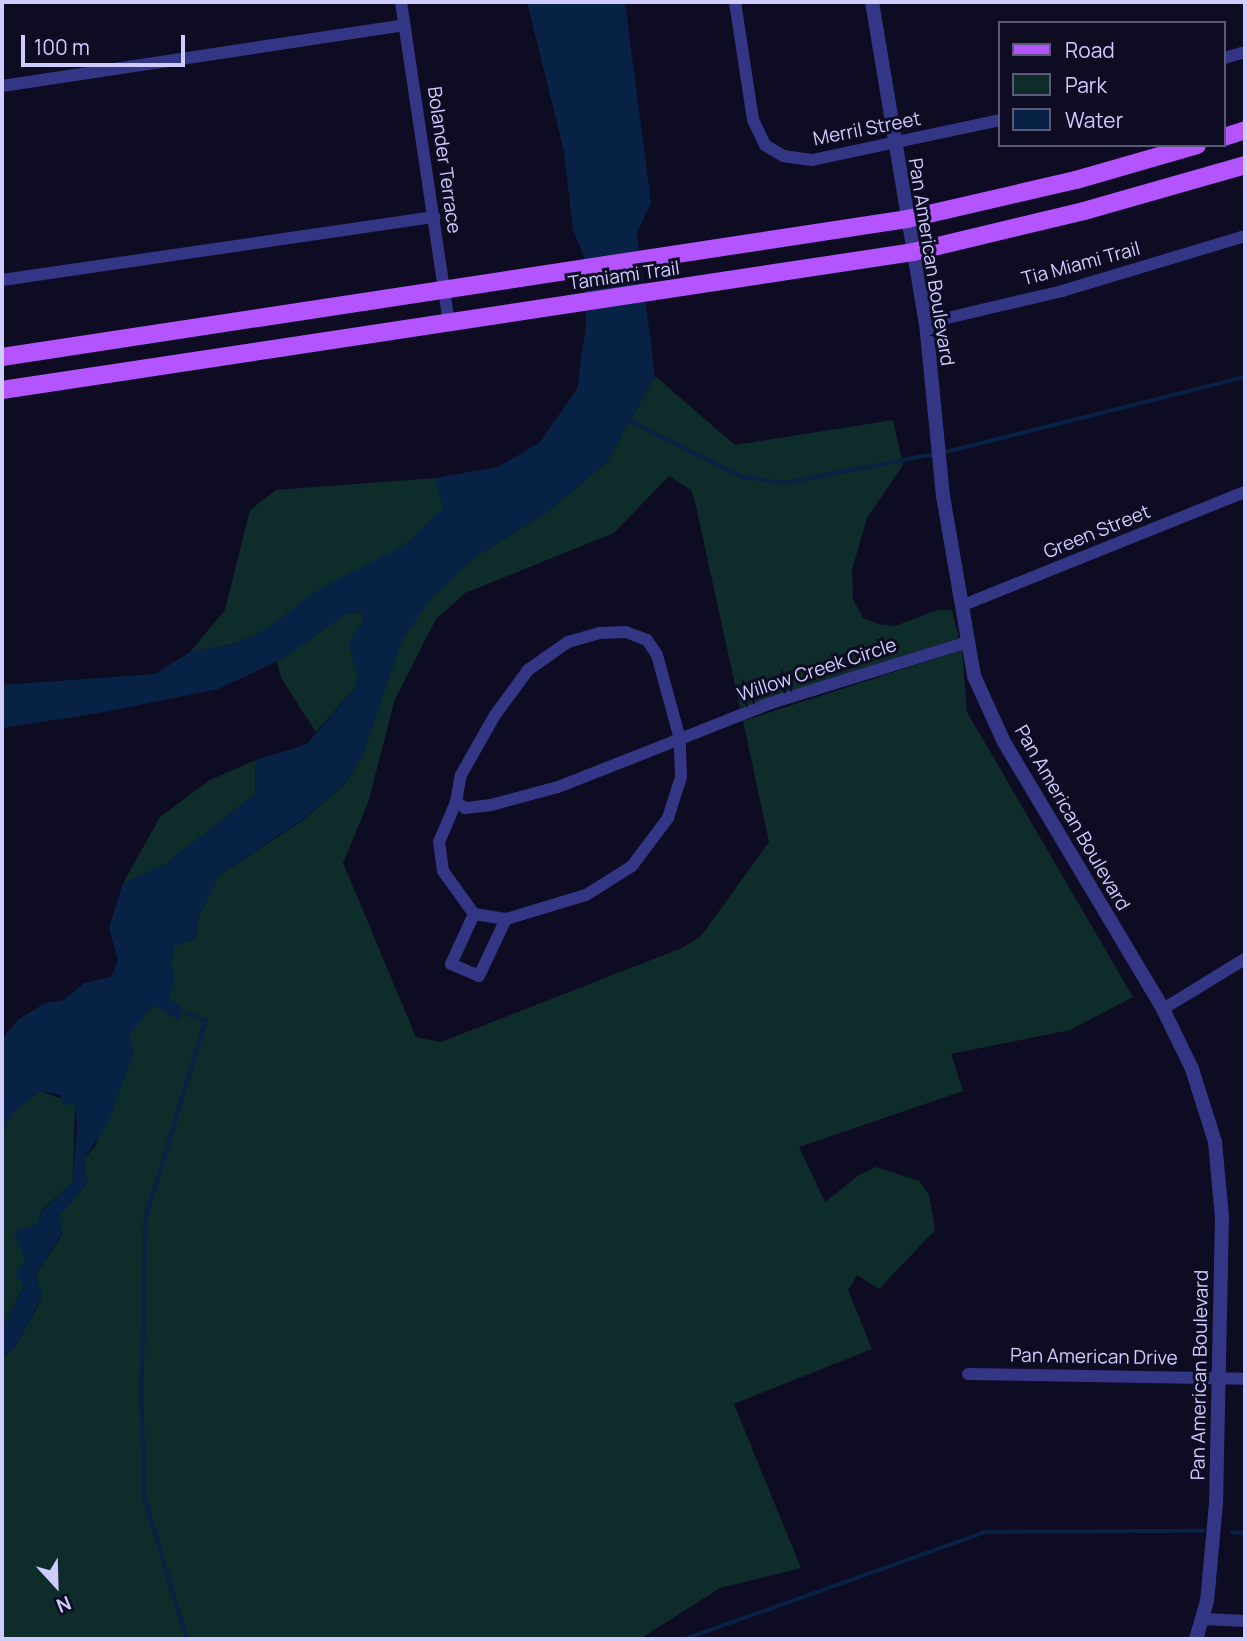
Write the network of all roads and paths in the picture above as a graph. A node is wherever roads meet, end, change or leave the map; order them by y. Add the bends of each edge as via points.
1 (401, 2) edge
2 (735, 2) edge
3 (872, 2) edge
4 (404, 25) junction
5 (1245, 52) edge
6 (1226, 57) edge
7 (2, 86) edge
8 (998, 120) edge
9 (1245, 130) edge
10 (1226, 136) edge
11 (893, 145) junction
12 (1190, 147) edge
13 (1245, 165) edge
14 (434, 217) junction
15 (907, 219) junction
16 (1245, 236) edge
17 (913, 252) junction
18 (2, 281) edge
19 (444, 292) junction
20 (926, 323) junction
21 (449, 325) junction
22 (2, 357) edge
23 (2, 390) edge
24 (1245, 492) edge
25 (961, 606) junction
26 (968, 642) junction
27 (680, 739) junction
28 (456, 802) junction
29 (474, 915) junction
30 (506, 919) junction
31 (1245, 959) edge
32 (1163, 1009) junction
33 (968, 1374) dead end
34 (1220, 1379) junction
35 (1245, 1379) edge
36 (1204, 1619) junction
37 (1245, 1620) edge
38 (1196, 1639) edge

1 - 4 street, Bolander Terrace
2 - 11 street, Merril Street via 752,120 765,145 803,161
3 - 11 street, Pan American Boulevard
4 - 7 street
4 - 14 street, Bolander Terrace
5 - 6 street
8 - 11 street, Merril Street
9 - 10 main road
11 - 15 street, Pan American Boulevard
12 - 15 main road, Tamiami Trail
13 - 17 main road, Tamiami Trail via 1084,211
14 - 18 street
14 - 19 street, Bolander Terrace
15 - 17 street, Pan American Boulevard
15 - 19 main road, Tamiami Trail
16 - 20 street, Tia Miami Trail via 1062,291
17 - 20 street, Pan American Boulevard
17 - 21 main road, Tamiami Trail
19 - 21 street, Bolander Terrace
19 - 22 main road, Tamiami Trail
20 - 25 street, Pan American Boulevard via 936,435
21 - 23 main road, Tamiami Trail
24 - 25 street, Green Street
25 - 26 street, Pan American Boulevard
26 - 27 street, Willow Creek Circle via 771,703
26 - 32 street, Pan American Boulevard via 974,676 990,716
27 - 28 street, Willow Creek Circle via 558,787 492,805 465,808
27 - 28 street via 669,689 647,640 626,632 600,633 568,642 528,670 495,715 461,775
27 - 30 street via 681,777 668,818 632,866 586,895
28 - 29 street via 439,842 443,872
29 - 30 street
29 - 30 street via 451,964 479,976
31 - 32 street
32 - 34 street, Pan American Boulevard via 1201,1094 1220,1171
33 - 34 street, Pan American Drive
34 - 35 street, Pan American Drive
34 - 36 street, Pan American Boulevard via 1215,1529
36 - 37 street
36 - 38 street, Pan American Boulevard

